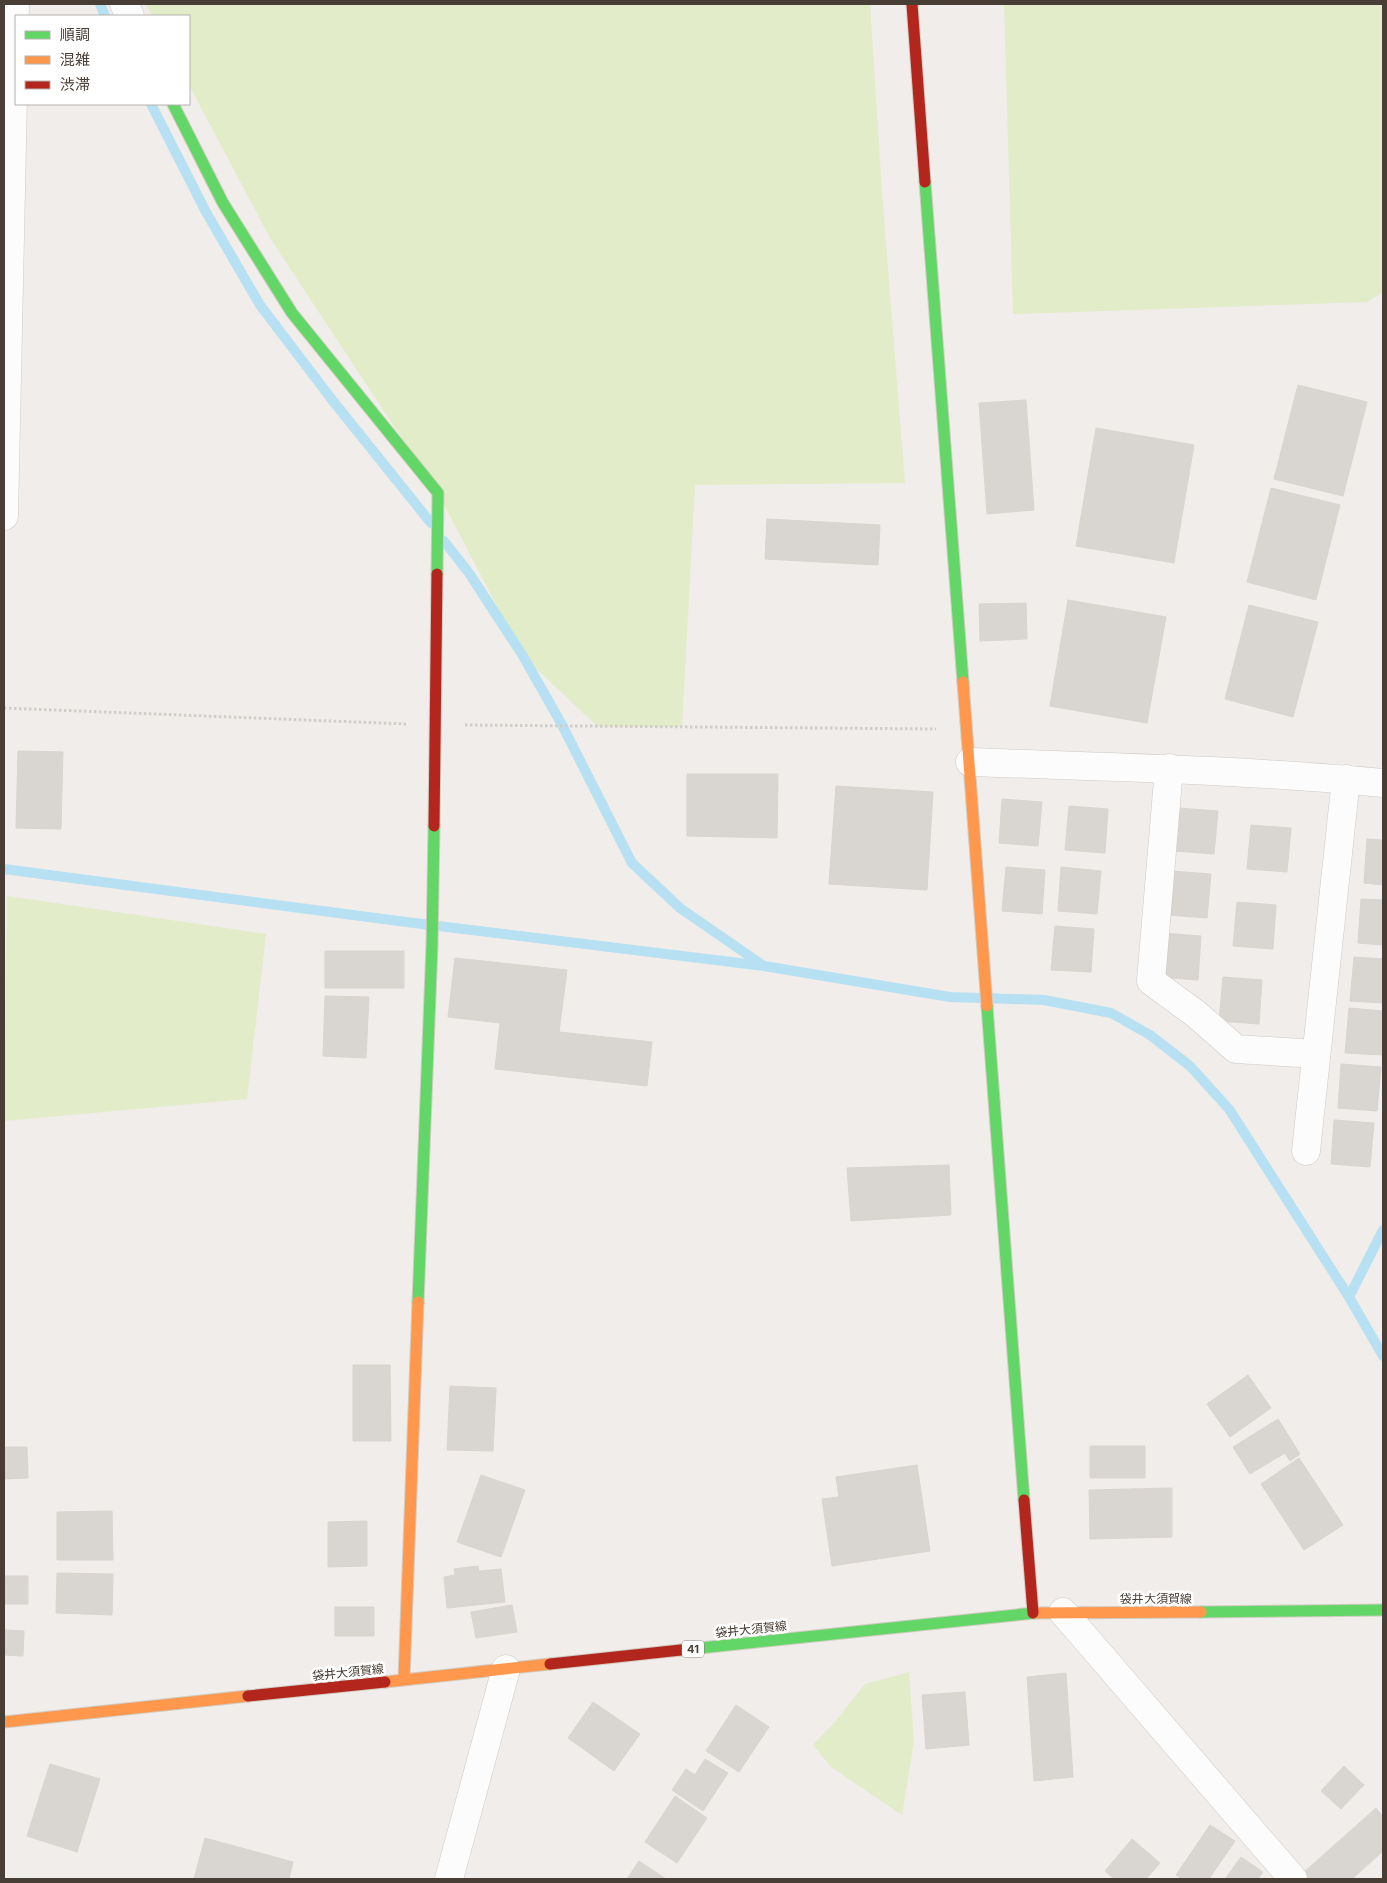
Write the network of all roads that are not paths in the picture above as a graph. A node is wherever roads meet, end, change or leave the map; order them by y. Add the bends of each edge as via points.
1 (14, 4) edge
2 (912, 4) edge
3 (174, 105) edge
4 (4, 516) edge
5 (970, 762) junction
6 (1169, 768) junction
7 (1346, 779) junction
8 (1383, 783) edge
9 (1316, 1054) junction
10 (1306, 1151) dead end
11 (1378, 1607) edge
12 (1063, 1612) junction
13 (1033, 1613) junction
14 (506, 1669) junction
15 (404, 1679) junction
16 (4, 1722) edge
17 (449, 1879) edge
18 (1293, 1879) edge

1 - 4 street
2 - 5 street
3 - 15 street via 223,204 292,313 438,493 432,945
5 - 6 street
5 - 13 street
6 - 7 street
6 - 9 street via 1151,981 1236,1049
7 - 8 street
7 - 9 street
9 - 10 street
11 - 12 street, 袋井大須賀線 / 41
12 - 13 street, 袋井大須賀線 / 41
12 - 18 street
13 - 14 street, 袋井大須賀線 / 41
14 - 15 street, 袋井大須賀線 / 41
14 - 17 street
15 - 16 street, 袋井大須賀線 / 41

